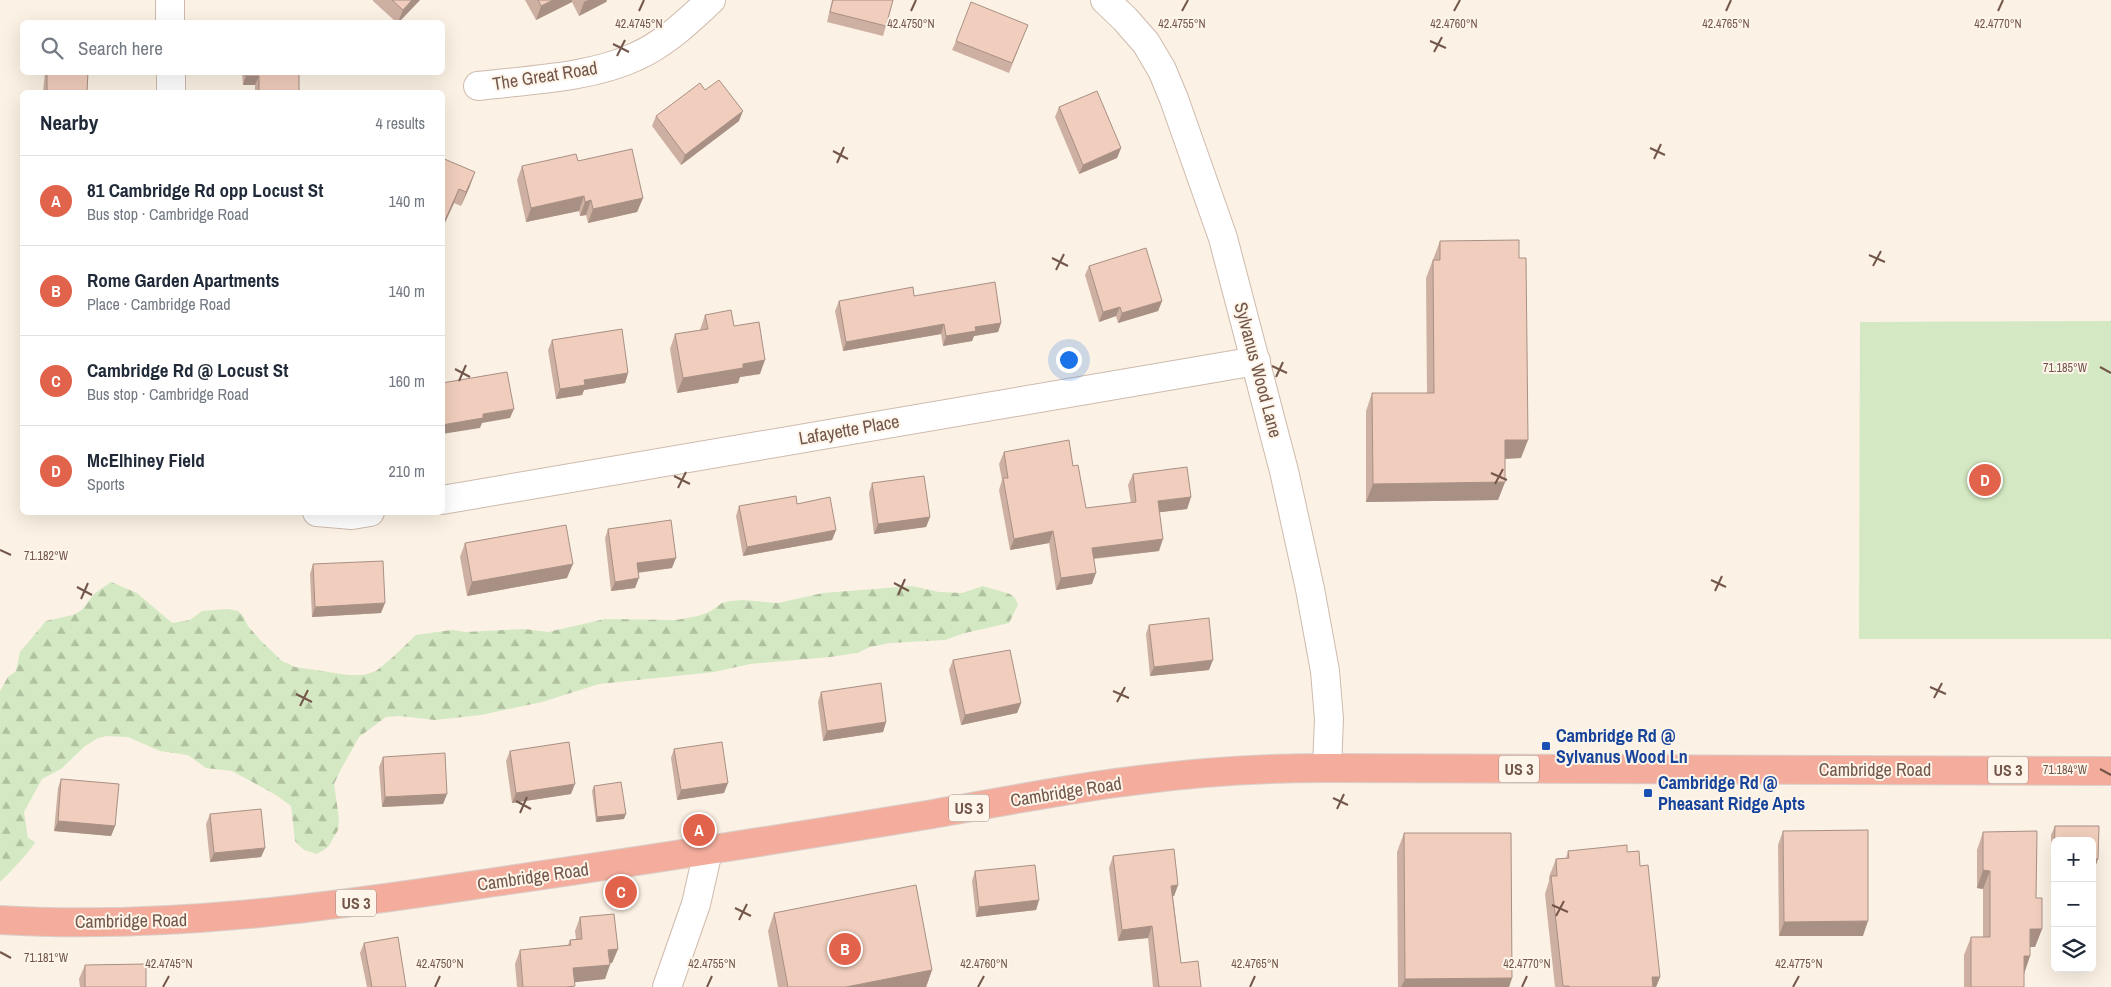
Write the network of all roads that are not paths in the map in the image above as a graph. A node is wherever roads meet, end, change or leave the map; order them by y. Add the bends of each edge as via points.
1 (170, 0) edge
2 (711, 0) edge
3 (1105, 0) edge
4 (170, 20) edge
5 (170, 75) edge
6 (478, 86) dead end
7 (171, 90) edge
8 (1256, 361) junction
9 (445, 499) edge
10 (1327, 768) junction
11 (2111, 771) edge
12 (708, 851) junction
13 (0, 920) edge
14 (668, 987) edge

1 - 4 street
2 - 6 street, The Great Road via 668,38 617,64 580,73
3 - 8 street, Sylvanus Wood Lane via 1146,43 1162,70 1223,238
5 - 7 street
8 - 9 street, Lafayette Place
8 - 10 street, Sylvanus Wood Lane via 1284,471 1325,671 1329,719
10 - 11 highway, Cambridge Road / US 3
10 - 12 highway, Cambridge Road / US 3 via 1231,771 1136,780
12 - 13 highway, Cambridge Road / US 3 via 260,914 138,923
12 - 14 street via 696,904

